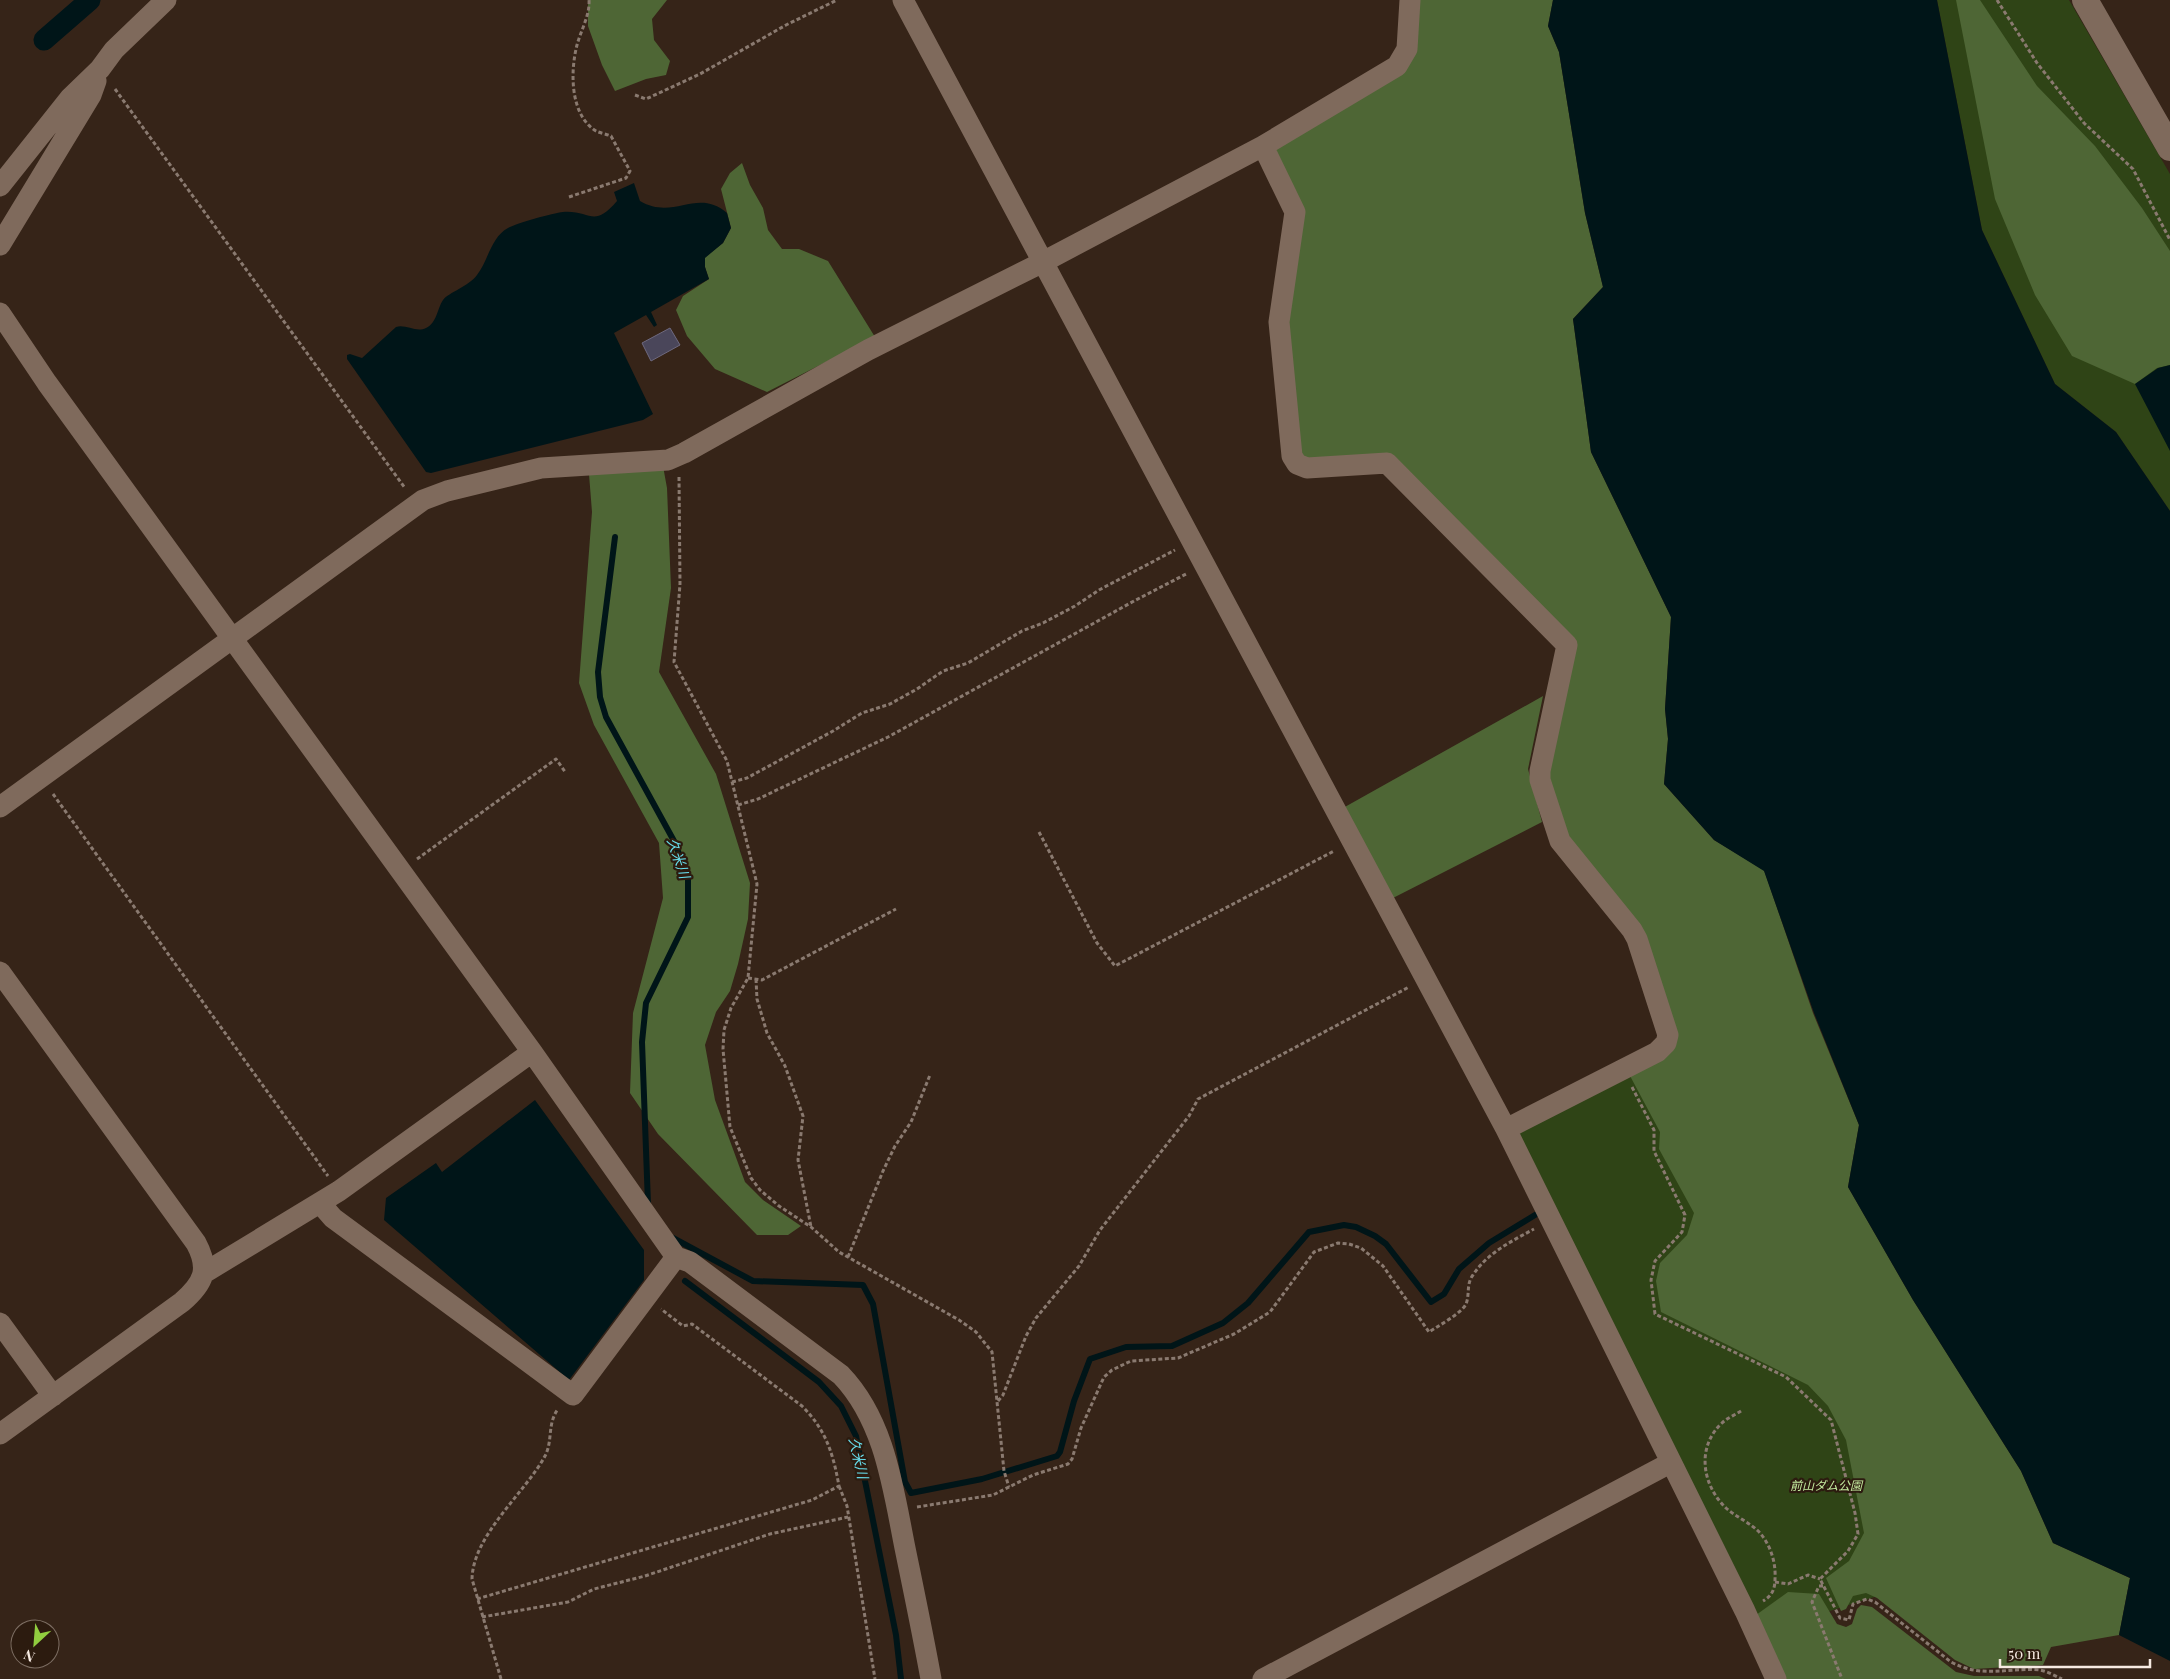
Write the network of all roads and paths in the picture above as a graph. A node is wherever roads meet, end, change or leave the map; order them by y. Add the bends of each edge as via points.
1 (166, 0) edge
2 (589, 0) edge
3 (836, 0) edge
4 (903, 0) edge
5 (1410, 0) edge
6 (1997, 0) edge
7 (2085, 0) edge
8 (100, 69) junction
9 (635, 95) dead end
10 (1263, 146) junction
11 (2170, 148) edge
12 (0, 186) edge
13 (569, 197) dead end
14 (2170, 240) edge
15 (0, 245) edge
16 (1043, 262) junction
17 (0, 313) edge
18 (679, 456) junction
19 (417, 505) junction
20 (1191, 542) junction
21 (1204, 565) junction
22 (233, 639) junction
23 (566, 773) dead end
24 (41, 777) junction
25 (732, 782) junction
26 (738, 805) junction
27 (0, 807) edge
28 (1039, 832) dead end
29 (1352, 842) junction
30 (402, 872) junction
31 (896, 908) dead end
32 (0, 972) edge
33 (748, 978) junction
34 (1425, 978) junction
35 (756, 979) junction
36 (532, 1052) junction
37 (1623, 1070) junction
38 (930, 1075) dead end
39 (1506, 1129) junction
40 (339, 1191) junction
41 (320, 1203) junction
42 (1552, 1221) junction
43 (812, 1227) junction
44 (676, 1257) junction
45 (848, 1257) junction
46 (204, 1273) junction
47 (646, 1298) junction
48 (0, 1323) edge
49 (573, 1395) junction
50 (53, 1396) junction
51 (998, 1401) junction
52 (1741, 1411) dead end
53 (0, 1434) edge
54 (1670, 1463) junction
55 (839, 1486) junction
56 (1009, 1487) junction
57 (897, 1510) junction
58 (848, 1517) junction
59 (1820, 1580) junction
60 (1775, 1582) junction
61 (1824, 1586) junction
62 (477, 1599) junction
63 (1745, 1611) junction
64 (482, 1617) junction
65 (501, 1679) edge
66 (875, 1679) edge
67 (931, 1679) edge
68 (1263, 1679) edge
69 (1776, 1679) edge
70 (1842, 1679) edge
71 (2062, 1679) edge

1 - 8 street via 114,50
2 - 13 path via 576,47 575,100 581,116 597,132 611,136 630,170 626,178
3 - 9 path via 700,74 646,99
4 - 16 street
5 - 10 street via 1407,49 1397,66
6 - 14 path via 2037,63 2084,123 2133,169
7 - 11 street
8 - 12 street via 70,98
8 - 15 street via 90,95
8 - 19 path
10 - 16 street
10 - 37 street via 1296,212 1279,322 1292,456 1297,464 1307,468 1387,463 1567,645 1540,780 1560,841 1635,934 1668,1035 1666,1043 1657,1052
16 - 18 street via 868,350
16 - 20 street
17 - 22 street
18 - 19 street via 630,464 541,468 447,491
18 - 25 path via 680,584 674,662 727,762
19 - 22 street
20 - 21 street
20 - 25 path via 1099,590 1043,624 1022,631 968,663 943,672 890,704 862,713 747,778
21 - 26 path via 1134,600 888,736 758,799
21 - 29 street
22 - 24 street
22 - 30 street
23 - 30 path via 556,759
24 - 27 street
24 - 40 path
25 - 26 path
26 - 33 path via 757,884
28 - 29 path via 1097,943 1115,966
29 - 34 street
30 - 36 street
31 - 35 path via 762,980
32 - 46 street via 196,1243 202,1255
33 - 35 path
33 - 43 path via 731,1008 724,1030 730,1127 751,1178 760,1190
34 - 39 street
34 - 51 path via 1198,1098 1189,1116 1100,1230 1079,1266 1036,1318
35 - 43 path via 767,1033 785,1066 803,1116 798,1160
36 - 40 street
36 - 44 street
37 - 39 street
37 - 59 path via 1654,1130 1654,1151 1684,1215 1682,1232 1654,1261 1651,1280 1655,1314 1786,1377 1831,1420 1858,1534 1848,1551
38 - 45 path via 908,1127 883,1171
39 - 42 street
40 - 41 street
41 - 46 street
41 - 49 street via 333,1218
42 - 54 street
42 - 56 path via 1489,1257 1468,1282 1466,1304 1430,1332 1383,1266 1361,1248 1338,1243 1314,1252 1270,1312 1234,1334 1178,1358 1131,1361 1112,1370 1104,1377 1068,1464
43 - 45 path
44 - 47 street
44 - 57 street via 690,1262 834,1370 856,1391 877,1430
45 - 51 path via 976,1332 992,1352
46 - 50 street via 194,1292 182,1302
47 - 49 street
47 - 55 path via 683,1326 692,1324 802,1406 815,1419 826,1438
48 - 50 street
49 - 62 path via 557,1410 552,1420 545,1456 501,1514 478,1554 472,1569
50 - 53 street
51 - 56 path via 1004,1471
52 - 60 path via 1722,1422 1704,1457 1714,1495 1759,1532 1770,1549 1776,1569
54 - 63 street
54 - 68 street
55 - 58 path
55 - 62 path via 812,1500
56 - 57 path via 993,1495
57 - 67 street
58 - 64 path via 770,1534 645,1576 594,1589 568,1602
58 - 66 path
59 - 60 path via 1808,1575 1788,1584
59 - 61 path
60 - 63 path via 1768,1598
61 - 70 path via 1819,1586 1812,1602
61 - 71 path via 1840,1618 1849,1620 1853,1604 1861,1600 1875,1602 1964,1670 2040,1670
62 - 64 path
63 - 69 street
64 - 65 path

